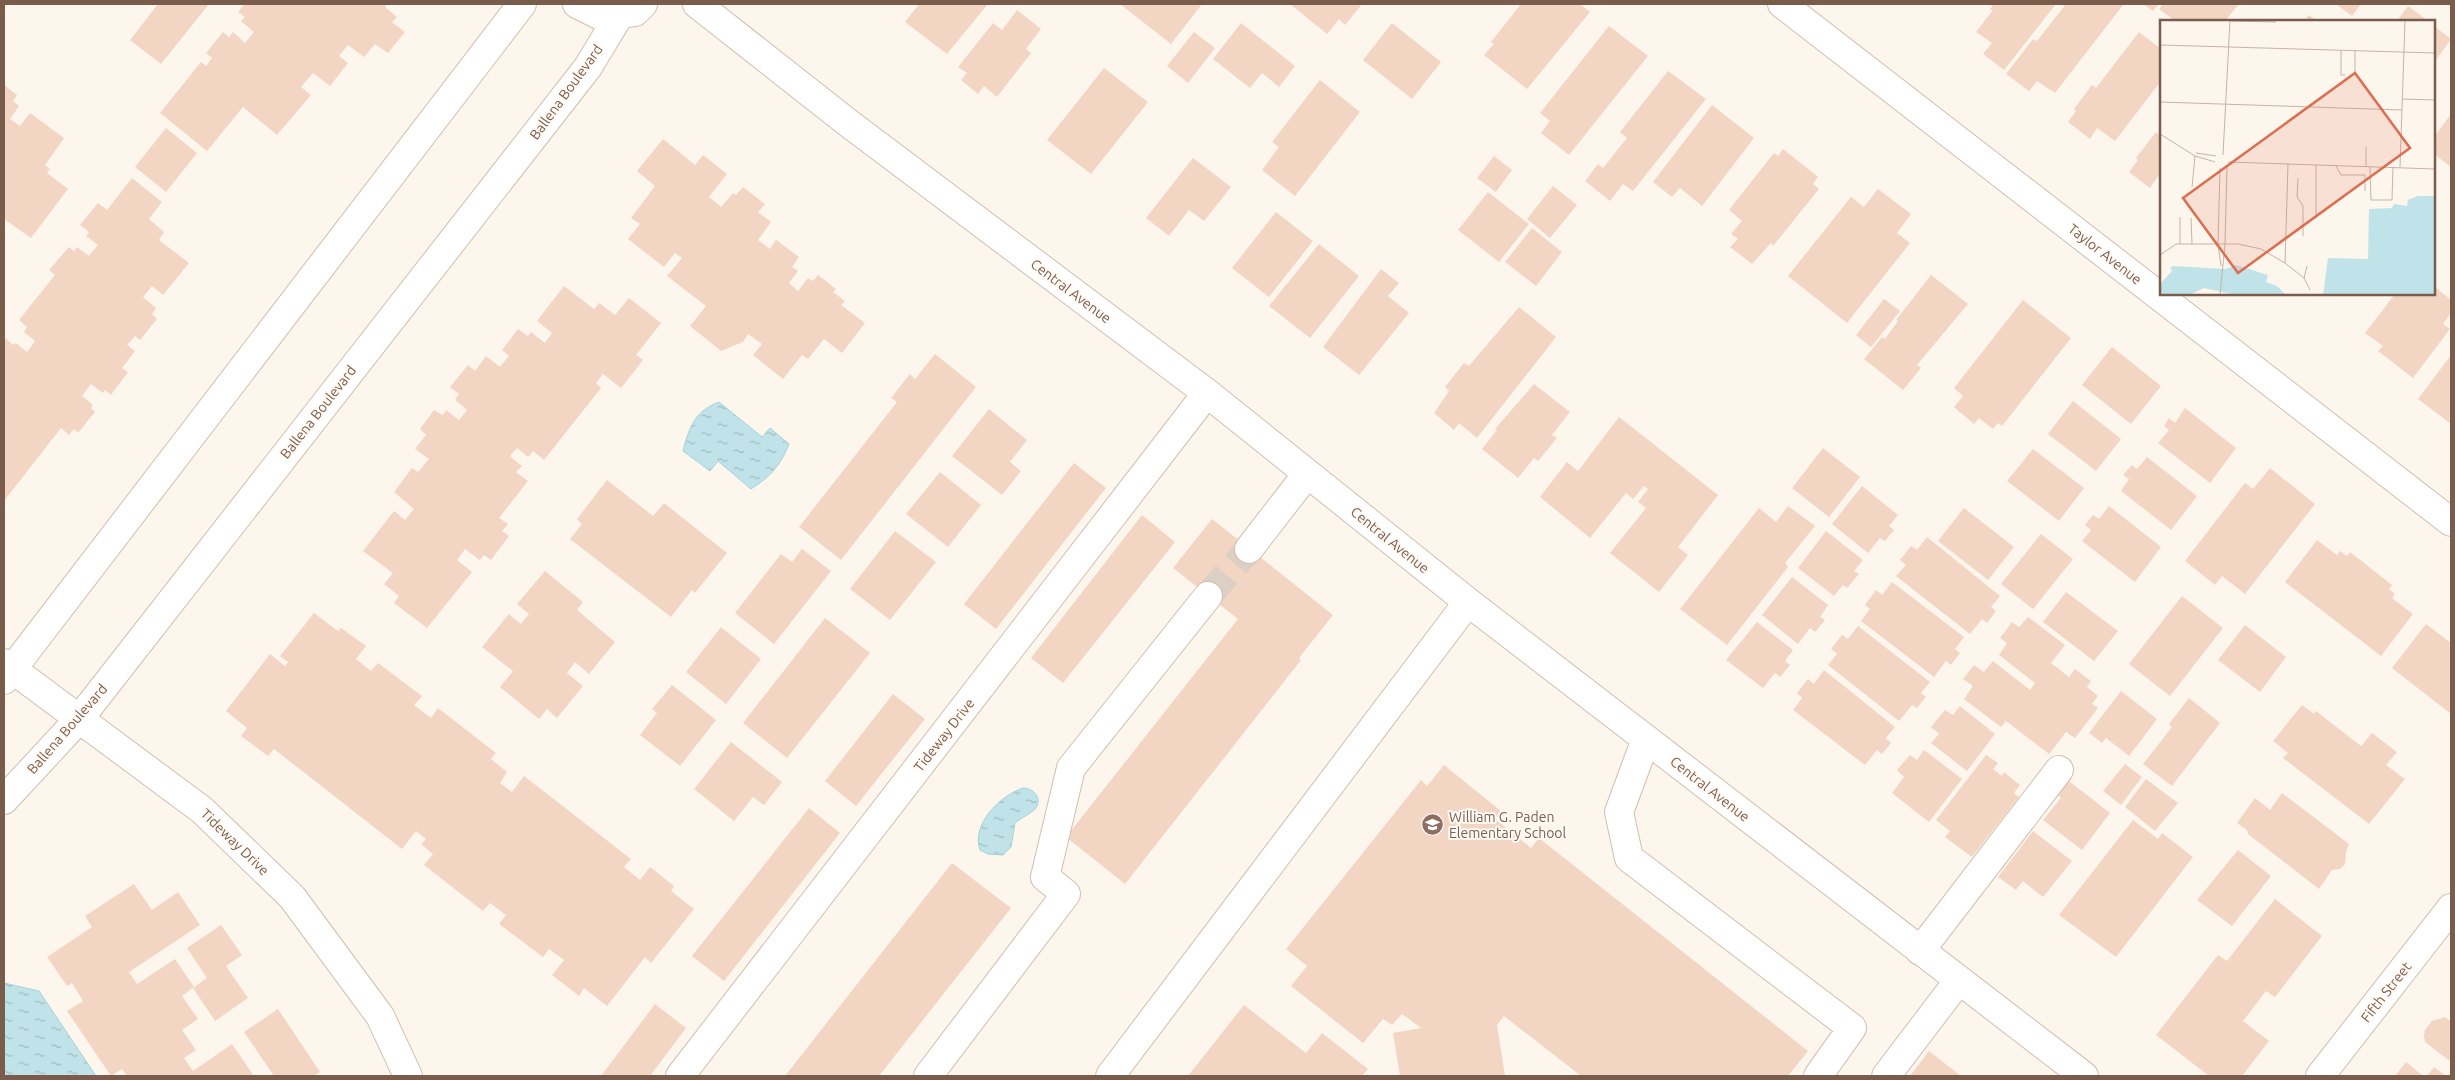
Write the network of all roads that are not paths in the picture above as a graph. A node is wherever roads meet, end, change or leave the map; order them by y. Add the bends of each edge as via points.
1 (522, 4) edge
2 (576, 4) edge
3 (697, 4) edge
4 (1782, 4) edge
5 (631, 9) edge
6 (1207, 393) junction
7 (1307, 474) junction
8 (2451, 522) edge
9 (1249, 548) tunnel mouth
10 (1208, 596) tunnel mouth
11 (1468, 602) junction
12 (6, 671) edge
13 (80, 718) junction
14 (1646, 739) junction
15 (2059, 770) dead end
16 (4, 800) edge
17 (2451, 908) edge
18 (1920, 951) junction
19 (1959, 980) junction
20 (408, 1076) edge
21 (680, 1076) edge
22 (928, 1076) edge
23 (1110, 1076) edge
24 (1818, 1076) edge
25 (1886, 1076) edge
26 (2084, 1076) edge
27 (2320, 1076) edge

1 - 12 street via 102,554
2 - 5 street via 601,16
3 - 6 street, Central Avenue via 846,122
4 - 8 street, Taylor Avenue
5 - 13 street, Ballena Boulevard
6 - 7 street, Central Avenue
6 - 21 street, Tideway Drive
7 - 9 street
7 - 11 street, Central Avenue
10 - 22 street via 1071,768 1045,877 1066,894
11 - 14 street, Central Avenue
11 - 23 street
12 - 13 street, Tideway Drive
13 - 16 street, Ballena Boulevard
13 - 20 street, Tideway Drive via 202,810 292,897 380,1016
14 - 18 street, Central Avenue
14 - 24 street via 1619,812 1629,858 1852,1028
15 - 18 street
17 - 27 street, Fifth Street
18 - 19 street, Central Avenue
19 - 25 street
19 - 26 street, Central Avenue

